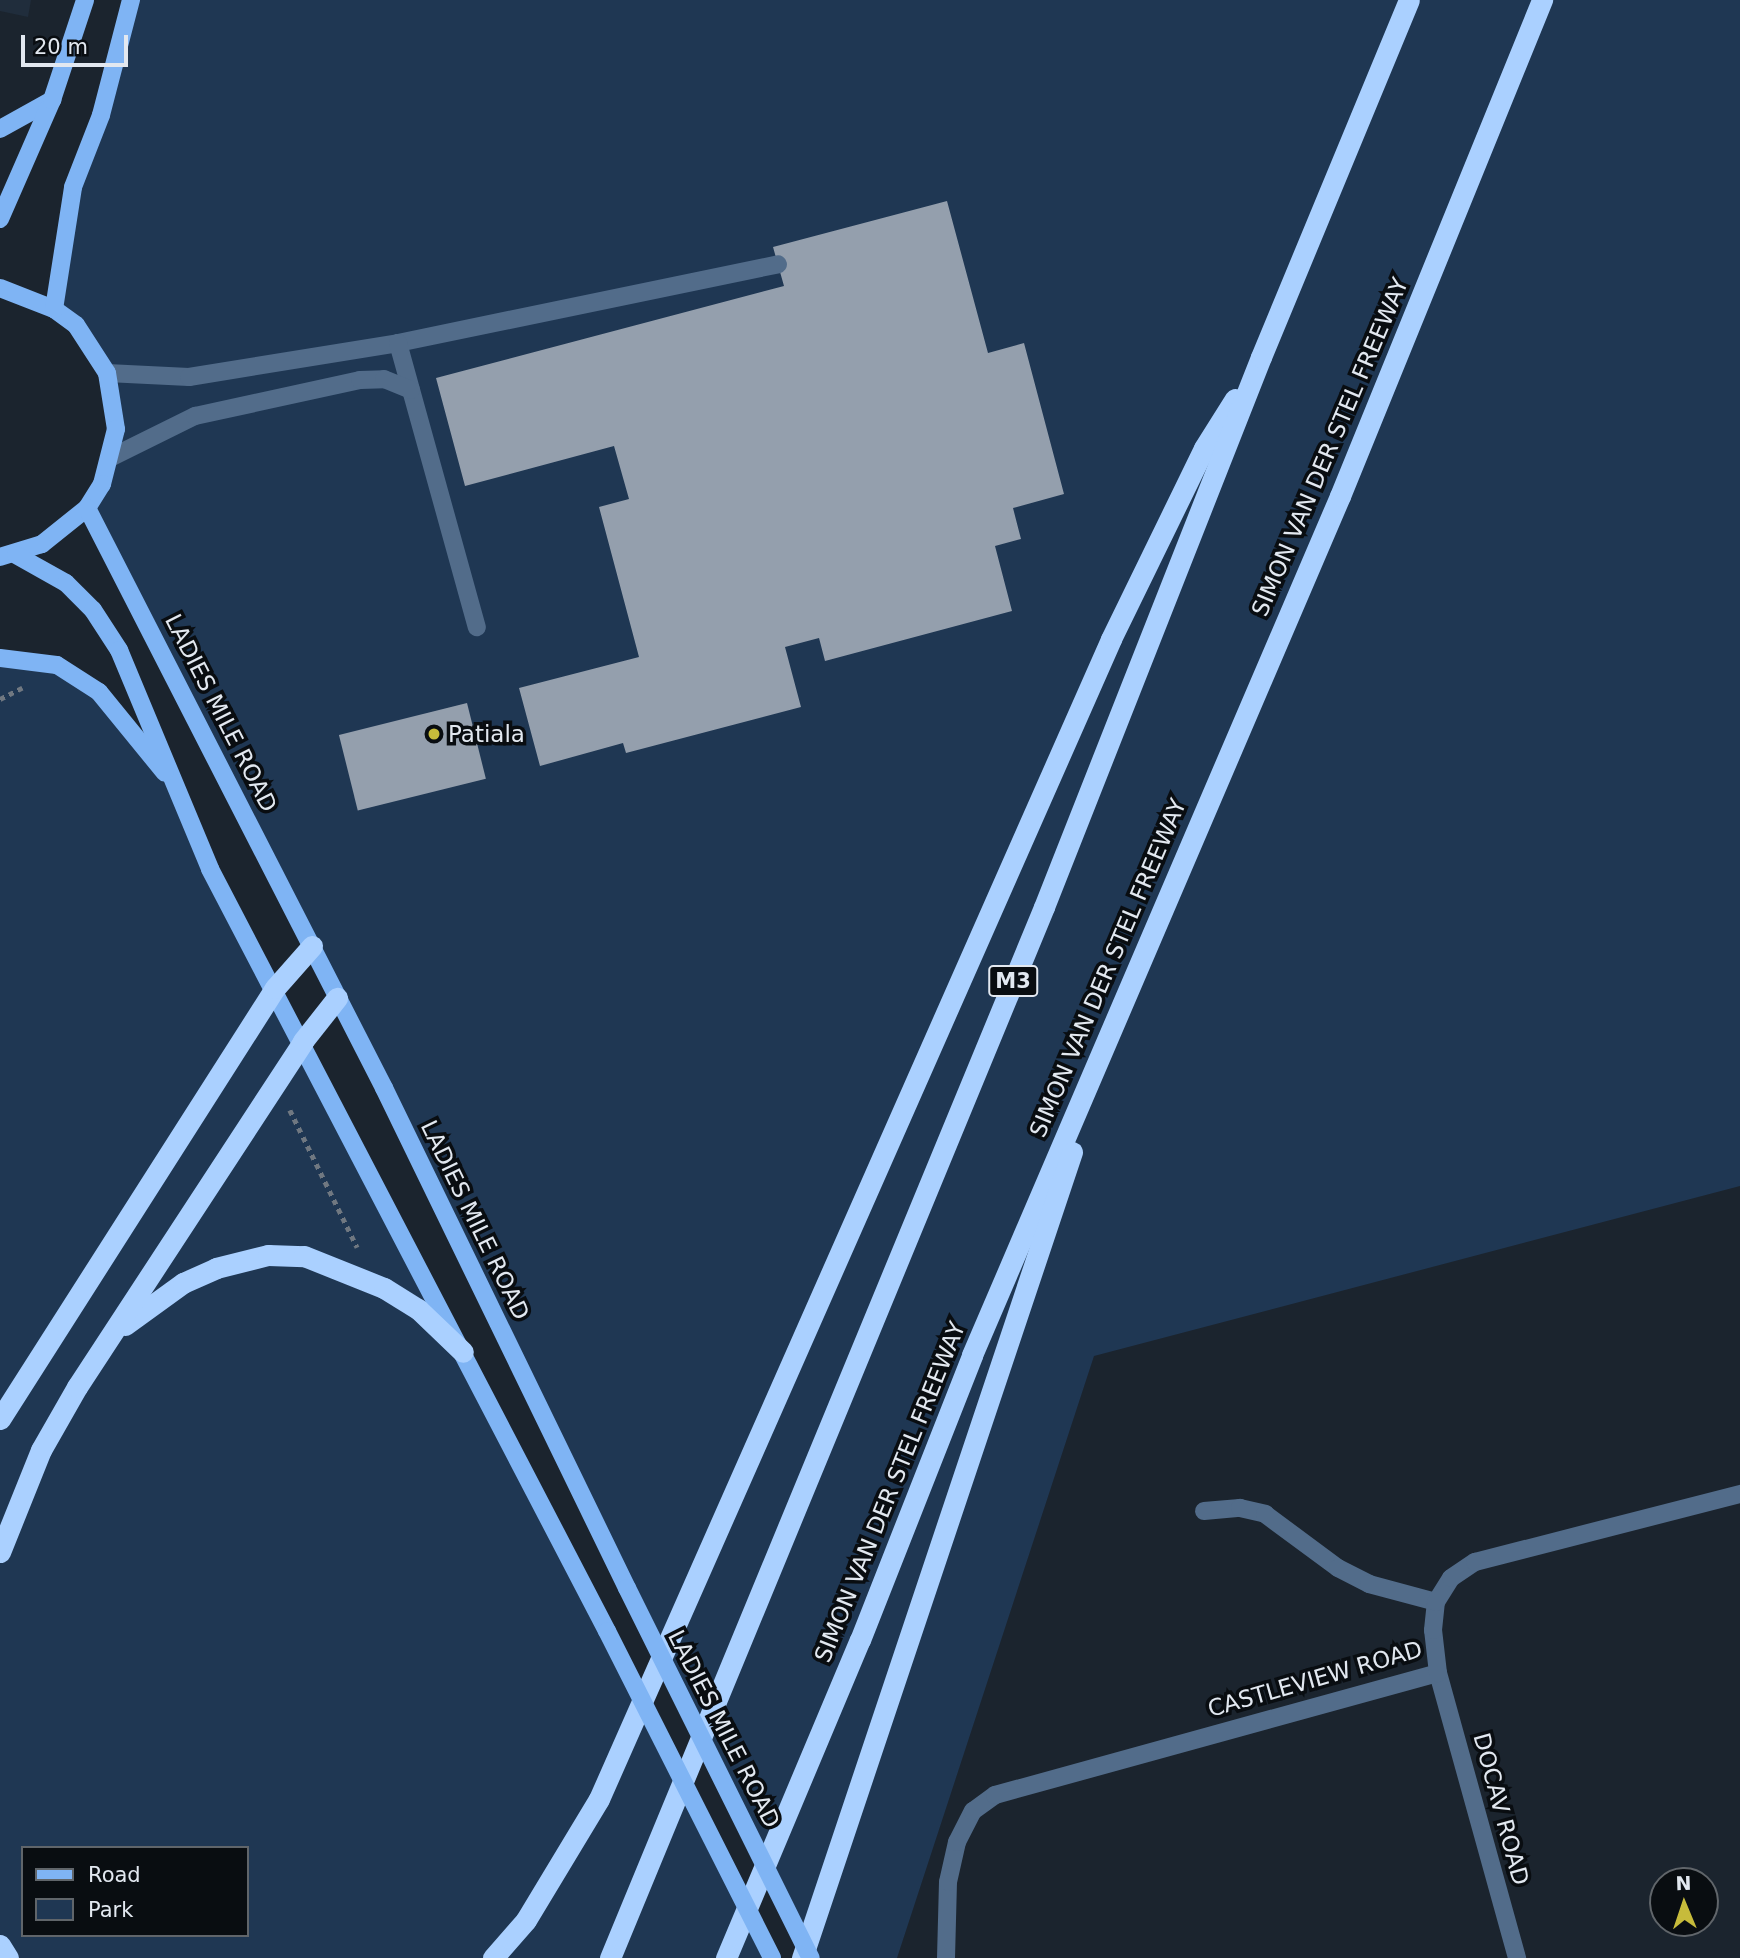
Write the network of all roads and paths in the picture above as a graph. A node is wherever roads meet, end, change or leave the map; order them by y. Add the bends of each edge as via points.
1 (85, 0) edge
2 (131, 0) edge
3 (1409, 0) edge
4 (1542, 0) edge
5 (52, 100) junction
6 (0, 129) edge
7 (0, 219) edge
8 (778, 264) dead end
9 (0, 288) edge
10 (54, 309) junction
11 (398, 343) junction
12 (1261, 357) junction
13 (107, 373) junction
14 (411, 390) junction
15 (112, 457) junction
16 (87, 508) junction
17 (8, 556) edge
18 (477, 627) dead end
19 (0, 658) edge
20 (34, 688) dead end
21 (0, 699) edge
22 (180, 792) junction
23 (312, 946) junction
24 (275, 988) junction
25 (337, 998) junction
26 (1122, 1000) junction
27 (303, 1041) junction
28 (285, 1102) dead end
29 (359, 1251) dead end
30 (110, 1337) junction
31 (463, 1352) junction
32 (0, 1419) edge
33 (1740, 1494) edge
34 (1204, 1511) dead end
35 (0, 1552) edge
36 (1436, 1602) junction
37 (1438, 1673) junction
38 (0, 1945) edge
39 (8, 1958) edge
40 (493, 1958) edge
41 (610, 1958) edge
42 (726, 1958) edge
43 (772, 1958) edge
44 (802, 1958) edge
45 (811, 1958) edge
46 (946, 1958) edge
47 (1517, 1958) edge

1 - 5 main road
2 - 10 main road via 101,115 73,187
3 - 12 highway, M3
4 - 26 highway, SIMON VAN DER STEL FREEWAY via 1340,496
5 - 6 main road
5 - 7 main road
8 - 11 street
9 - 10 main road
10 - 13 main road via 76,325
11 - 13 street via 189,377
11 - 14 street
12 - 40 highway via 1204,448 1111,639 600,1800 526,1920
12 - 41 highway, M3 via 1044,907
13 - 15 main road via 115,400
14 - 15 street via 384,379 360,380 195,416
14 - 18 street
15 - 16 main road
16 - 17 main road via 42,544
16 - 23 main road, LADIES MILE ROAD
17 - 22 main road via 66,583 93,610 119,650
19 - 22 main road via 57,665 99,692
20 - 21 path
22 - 24 main road via 210,869
23 - 24 highway
23 - 25 main road, LADIES MILE ROAD
24 - 27 main road
24 - 32 highway
25 - 27 highway
25 - 45 main road, LADIES MILE ROAD, bridge
26 - 42 highway, SIMON VAN DER STEL FREEWAY
26 - 44 highway
27 - 30 highway
27 - 31 main road
28 - 29 path
30 - 31 highway via 200,1274 251,1258 288,1255 323,1261 384,1288 418,1309
30 - 35 highway via 41,1450
31 - 43 main road, bridge
33 - 36 street via 1475,1562 1451,1577
34 - 36 street via 1240,1508 1265,1514 1338,1568 1368,1584
36 - 37 street, CASTLEVIEW ROAD via 1433,1630
37 - 46 street, CASTLEVIEW ROAD via 995,1795 973,1811 957,1842 948,1882
37 - 47 street, DOCAV ROAD
38 - 39 highway

